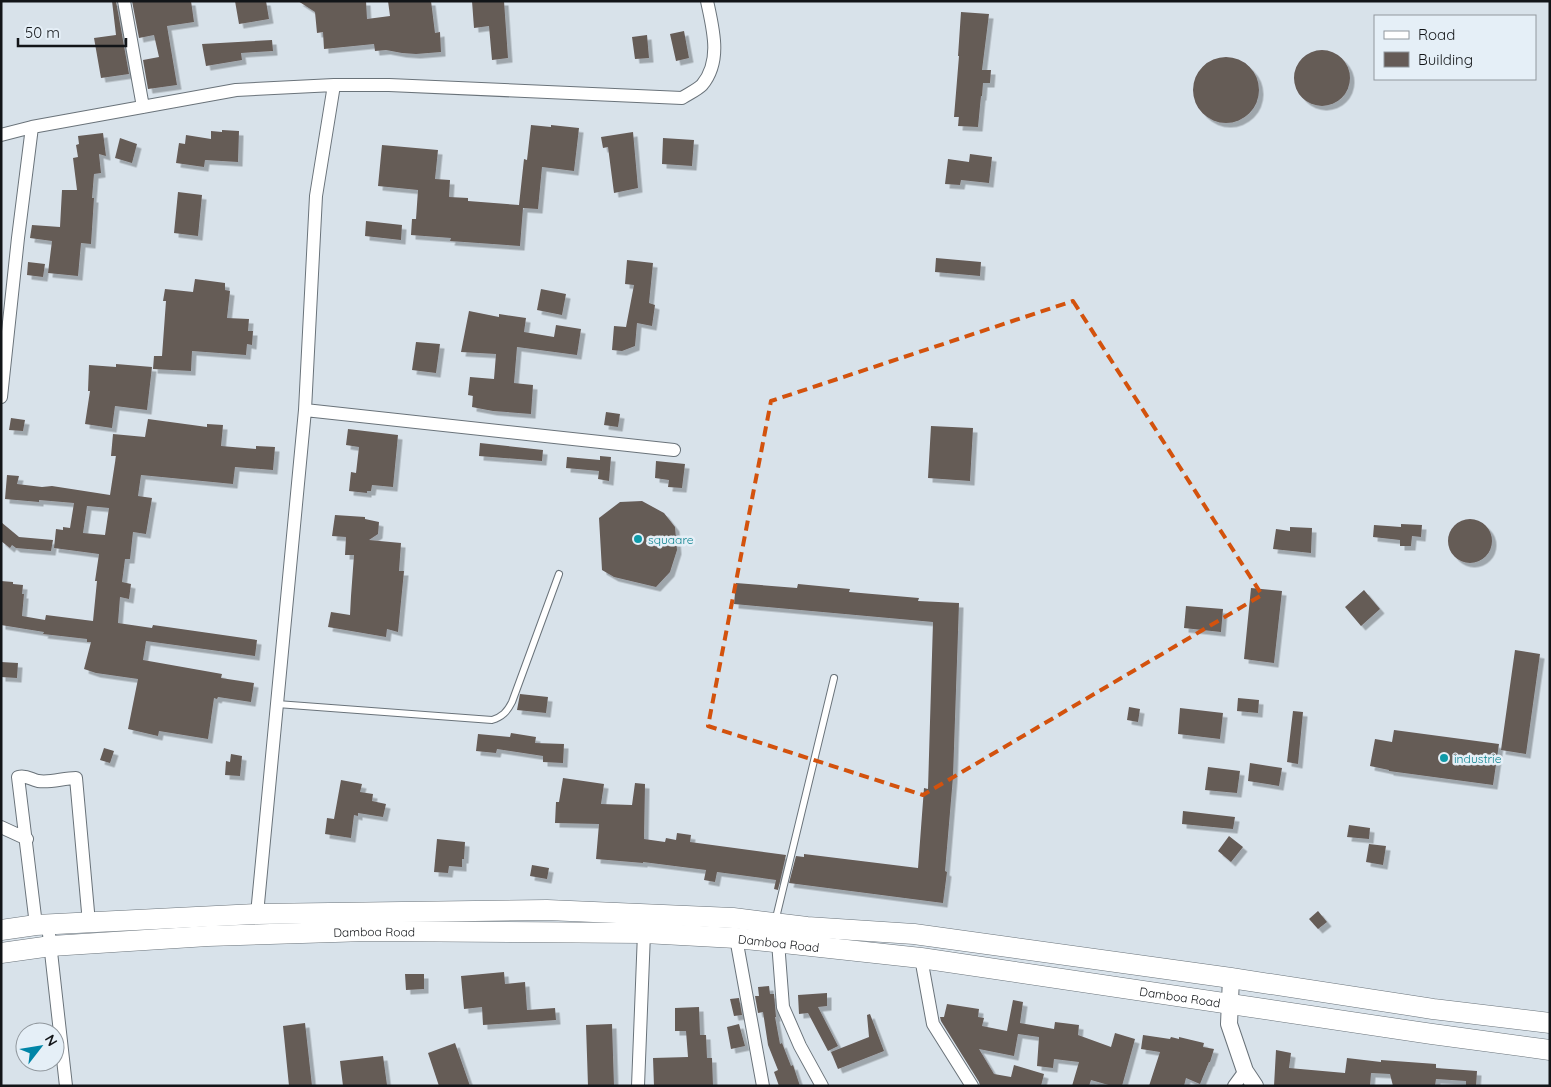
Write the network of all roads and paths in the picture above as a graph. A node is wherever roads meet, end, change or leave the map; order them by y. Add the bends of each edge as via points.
1 (124, 1) edge
2 (706, 1) edge
3 (334, 85) junction
4 (143, 107) junction
5 (32, 127) junction
6 (1, 135) edge
7 (1, 397) edge
8 (304, 410) junction
9 (674, 450) dead end
10 (559, 574) dead end
11 (834, 678) dead end
12 (277, 704) junction
13 (1, 827) edge
14 (27, 839) junction
15 (256, 914) junction
16 (89, 923) junction
17 (42, 925) junction
18 (1, 930) edge
19 (777, 932) junction
20 (644, 933) junction
21 (736, 938) junction
22 (51, 946) junction
23 (1, 953) edge
24 (921, 958) junction
25 (1231, 978) junction
26 (1231, 1003) junction
27 (1433, 1009) junction
28 (1550, 1023) edge
29 (1432, 1034) junction
30 (1550, 1050) edge
31 (1245, 1071) junction
32 (66, 1086) edge
33 (638, 1086) edge
34 (763, 1086) edge
35 (822, 1086) edge
36 (972, 1086) edge
37 (1234, 1086) edge
38 (1254, 1086) edge

1 - 4 street
2 - 3 street via 715,38 712,66 701,86 682,98
3 - 4 street via 236,90
3 - 8 street via 316,196
4 - 5 street
5 - 6 street
5 - 7 street
8 - 9 street
8 - 12 street
10 - 12 lane via 512,702 508,711 499,718
11 - 19 lane
12 - 15 street
13 - 14 street
14 - 16 street via 18,778 24,776 39,781 76,778
14 - 17 street
15 - 16 main road, Damboa Road
15 - 19 main road, Damboa Road via 547,910 732,918
16 - 17 main road, Damboa Road
17 - 18 main road, Damboa Road
17 - 22 street
19 - 21 main road, Damboa Road
19 - 24 main road, Damboa Road
19 - 25 main road, Damboa Road via 807,926 914,934
19 - 35 street via 784,1007
20 - 21 main road, Damboa Road
20 - 22 main road, Damboa Road via 367,931 208,936
20 - 33 street
21 - 34 street
22 - 23 main road, Damboa Road
22 - 32 street
24 - 26 main road, Damboa Road
24 - 36 street via 933,1024
25 - 26 street
25 - 27 main road, Damboa Road
26 - 29 main road, Damboa Road
26 - 31 street via 1229,1024
27 - 28 main road, Damboa Road
27 - 29 main road
29 - 30 main road, Damboa Road
31 - 37 street
31 - 38 street

